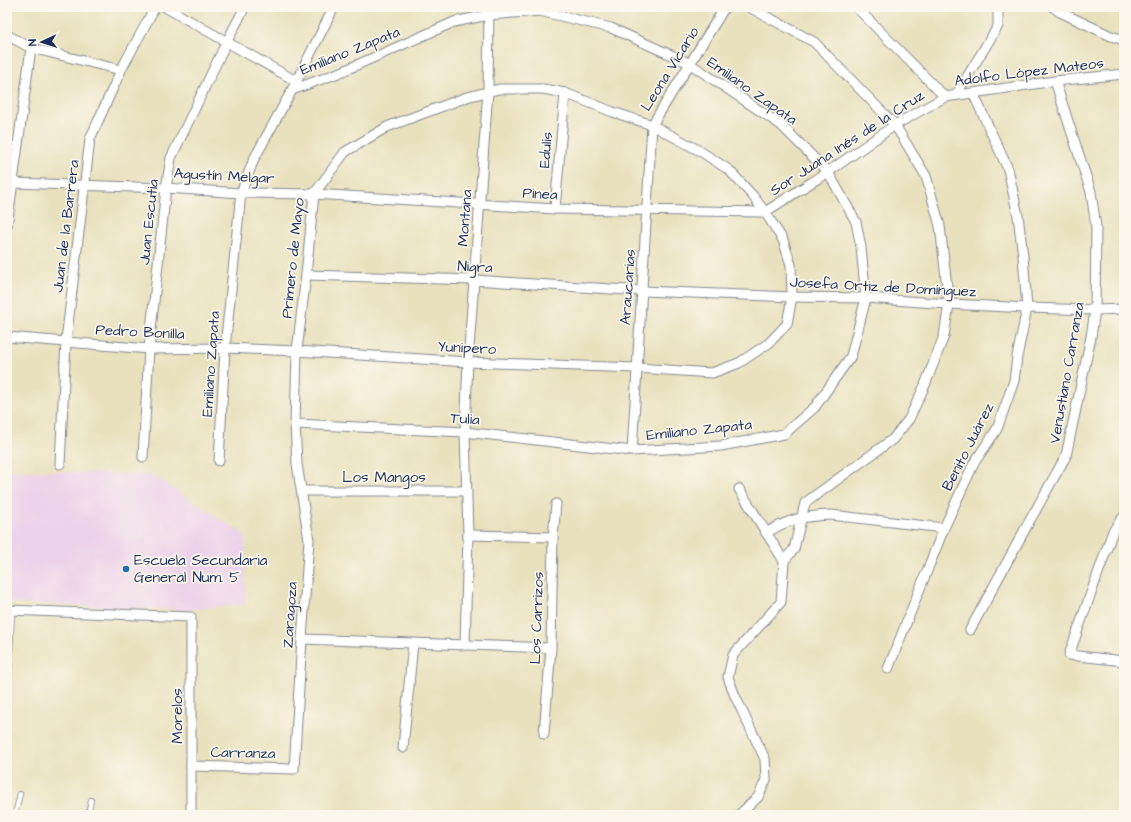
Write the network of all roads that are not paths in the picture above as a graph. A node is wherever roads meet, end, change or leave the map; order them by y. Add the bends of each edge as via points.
1 (155, 7) edge
2 (165, 7) edge
3 (245, 7) edge
4 (334, 7) edge
5 (725, 7) edge
6 (749, 7) edge
7 (856, 7) edge
8 (998, 7) edge
9 (1052, 7) edge
10 (489, 11) edge
11 (7, 35) edge
12 (1124, 40) edge
13 (227, 41) junction
14 (31, 48) junction
15 (689, 63) junction
16 (122, 70) junction
17 (1124, 74) edge
18 (296, 81) junction
19 (1055, 81) junction
20 (292, 90) junction
21 (488, 90) junction
22 (565, 92) junction
23 (973, 93) junction
24 (956, 95) junction
25 (945, 97) junction
26 (652, 125) junction
27 (895, 125) junction
28 (828, 172) junction
29 (13, 183) junction
30 (85, 186) junction
31 (166, 188) junction
32 (241, 193) junction
33 (314, 194) junction
34 (480, 205) junction
35 (555, 209) junction
36 (646, 212) junction
37 (765, 212) junction
38 (7, 226) edge
39 (306, 275) junction
40 (474, 280) junction
41 (642, 291) junction
42 (792, 297) junction
43 (866, 298) junction
44 (949, 304) junction
45 (1027, 308) junction
46 (1124, 309) edge
47 (1095, 310) junction
48 (7, 337) edge
49 (66, 341) junction
50 (225, 348) junction
51 (149, 349) junction
52 (296, 351) junction
53 (468, 362) junction
54 (637, 368) junction
55 (295, 424) junction
56 (465, 432) junction
57 (632, 451) junction
58 (143, 458) dead end
59 (219, 461) dead end
60 (60, 464) dead end
61 (297, 464) joint
62 (739, 490) dead end
63 (302, 491) junction
64 (467, 491) junction
65 (556, 504) dead end
66 (1124, 516) edge
67 (801, 518) junction
68 (944, 528) junction
69 (766, 532) junction
70 (468, 535) junction
71 (553, 537) junction
72 (784, 561) junction
73 (10, 611) edge
74 (970, 630) dead end
75 (302, 639) junction
76 (413, 643) junction
77 (465, 644) junction
78 (551, 648) junction
79 (1124, 661) edge
80 (888, 669) dead end
81 (9, 678) dead end
82 (544, 734) dead end
83 (403, 748) dead end
84 (191, 766) junction
85 (294, 768) joint
86 (20, 794) dead end
87 (91, 800) dead end
88 (15, 815) edge
89 (88, 815) edge
90 (191, 815) edge
91 (739, 815) edge

1 - 16 street, Juan de la Barrera
2 - 13 street
3 - 13 street, Juan Escutia
4 - 18 street, Emiliano Zapata
5 - 15 street, Leona Vicario
6 - 27 street via 814,42
7 - 25 street, Adolfo López Mateos
8 - 24 street via 998,26
9 - 12 street via 1110,36
10 - 15 street, Emiliano Zapata via 540,12 611,28
10 - 20 street, Emiliano Zapata via 454,22
10 - 21 street, Montana
11 - 14 street
13 - 18 street
13 - 31 street, Juan Escutia via 171,158
14 - 16 street
14 - 29 street
15 - 26 street, Leona Vicario
15 - 28 street, Emiliano Zapata via 781,125
16 - 30 street, Juan de la Barrera via 90,139
17 - 19 street, Adolfo López Mateos
18 - 20 street, Emiliano Zapata
19 - 23 street, Adolfo López Mateos
19 - 47 street, Venustiano Carranza via 1091,192 1096,227
20 - 32 street, Emiliano Zapata via 254,159
21 - 22 street, Primero de Mayo via 542,89
21 - 33 street, Primero de Mayo via 387,127 345,152
21 - 34 street, Montana
22 - 26 street, Primero de Mayo via 612,112
22 - 35 street, Edulis
23 - 24 street, Adolfo López Mateos
23 - 45 street, Benito Juárez via 1008,169 1023,249
24 - 25 street, Adolfo López Mateos
25 - 27 street, Sor Juana Inés de la Cruz
26 - 36 street, Araucarias
26 - 37 street, Primero de Mayo via 729,170
27 - 28 street, Sor Juana Inés de la Cruz
27 - 44 street via 926,176 940,226
28 - 37 street, Sor Juana Inés de la Cruz
28 - 43 street, Emiliano Zapata via 856,222
29 - 30 street, Agustín Melgar
29 - 38 street
30 - 31 street, Agustín Melgar
30 - 49 street, Juan de la Barrera
31 - 32 street, Agustín Melgar
31 - 51 street, Juan Escutia
32 - 33 street, Agustín Melgar
32 - 50 street, Emiliano Zapata
33 - 34 street, Pinea
33 - 39 street, Primero de Mayo
34 - 35 street, Pinea
34 - 40 street, Montana
35 - 36 street, Pinea
36 - 37 street, Pinea
36 - 41 street, Araucarias
37 - 42 street, Primero de Mayo via 783,240 791,265
39 - 40 street, Nigra
39 - 52 street, Primero de Mayo
40 - 41 street, Nigra
40 - 53 street, Montana
41 - 42 street, Josefa Ortiz de Domínguez
41 - 54 street, Araucarias
42 - 43 street, Josefa Ortiz de Domínguez
42 - 54 street, Yunipero via 787,324 769,343 739,363 712,373
43 - 44 street, Josefa Ortiz de Domínguez
43 - 57 street, Emiliano Zapata via 851,356 815,407 784,434 721,446
44 - 45 street, Josefa Ortiz de Domínguez
44 - 67 street via 944,336 909,419 893,439 805,503
45 - 47 street, Josefa Ortiz de Domínguez
45 - 68 street, Benito Juárez via 1014,381 997,429 974,462
46 - 47 street, Josefa Ortiz de Domínguez
47 - 74 street, Venustiano Carranza via 1066,456
48 - 49 street, Pedro Bonilla
49 - 51 street, Pedro Bonilla
49 - 60 street, Juan de la Barrera
50 - 51 street, Pedro Bonilla
50 - 52 street, Pedro Bonilla
50 - 59 street, Emiliano Zapata
51 - 58 street, Juan Escutia
52 - 53 street, Yunipero
52 - 55 street, Primero de Mayo
53 - 54 street, Yunipero
53 - 56 street, Montana
54 - 57 street, Araucarias
55 - 56 street, Tulia
55 - 61 street, Primero de Mayo
56 - 57 street, Tulia
56 - 64 street, Montana
61 - 63 street, Zaragoza
62 - 69 street
63 - 64 street, Los Mangos
63 - 75 street, Zaragoza via 309,540
64 - 70 street, Montana
65 - 71 street, Los Carrizos
66 - 79 street via 1113,531 1069,655
67 - 68 street via 831,515
67 - 69 street
67 - 72 street via 794,549
68 - 80 street, Benito Juárez
69 - 72 street
70 - 71 street
70 - 77 street, Montana
71 - 78 street, Los Carrizos
72 - 91 street via 781,602 733,655 728,677 765,759 766,780 758,797
73 - 81 lane
73 - 84 street, Morelos via 191,618
75 - 76 street
75 - 85 street, Zaragoza
76 - 77 street
76 - 83 street
77 - 78 street
78 - 82 street, Los Carrizos
84 - 85 street, Carranza
84 - 90 street, Morelos
86 - 88 lane
87 - 89 lane

